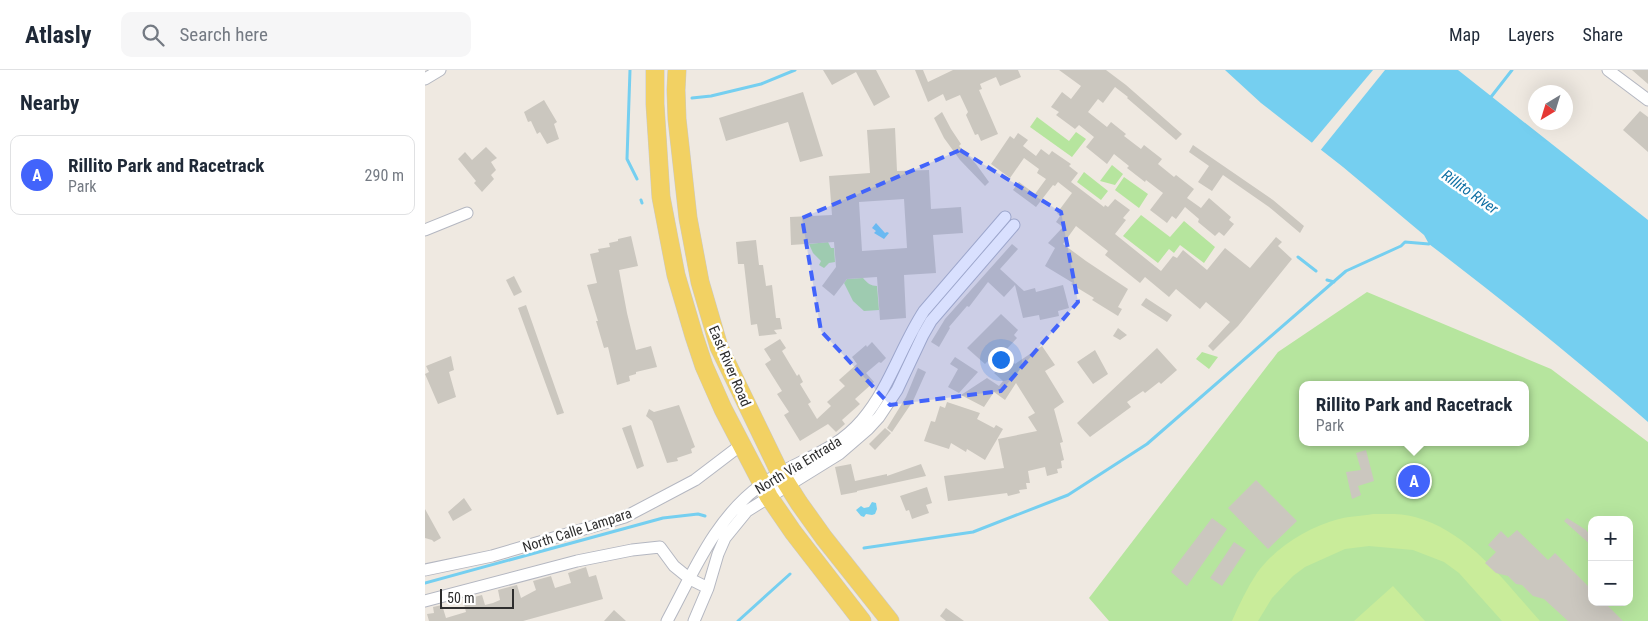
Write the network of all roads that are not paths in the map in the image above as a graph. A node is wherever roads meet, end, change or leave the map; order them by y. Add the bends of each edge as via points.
1 (441, 70) edge
2 (655, 70) edge
3 (677, 70) edge
4 (1608, 70) edge
5 (425, 79) edge
6 (1648, 100) edge
7 (467, 213) dead end
8 (1005, 217) dead end
9 (1015, 225) dead end
10 (425, 230) edge
11 (741, 445) junction
12 (784, 479) junction
13 (766, 490) junction
14 (425, 570) edge
15 (690, 579) junction
16 (708, 588) junction
17 (425, 601) edge
18 (667, 621) edge
19 (694, 621) edge
20 (862, 621) edge
21 (890, 621) edge

1 - 5 street
2 - 11 main road, East River Road via 661,197 676,275 704,366
3 - 12 main road, East River Road via 680,152 700,282 719,347
4 - 6 street
7 - 10 street
8 - 12 street, North Via Entrada via 924,311 889,381 862,420 845,437
9 - 12 street, North Via Entrada via 931,321 897,390 879,417 839,454
11 - 13 main road, East River Road
11 - 14 street, North Calle Lampara via 695,480 625,517 492,556
12 - 13 street, North Via Entrada
12 - 21 main road, East River Road via 824,538
13 - 15 street, North Via Entrada via 741,500 717,530
13 - 16 street, North Via Entrada via 725,538
13 - 20 main road, East River Road via 793,532
15 - 16 street, North Calle Lampara
15 - 17 street, North Calle Lampara via 673,566 659,548 632,550
15 - 18 street, North Via Entrada
16 - 19 street, North Via Entrada

